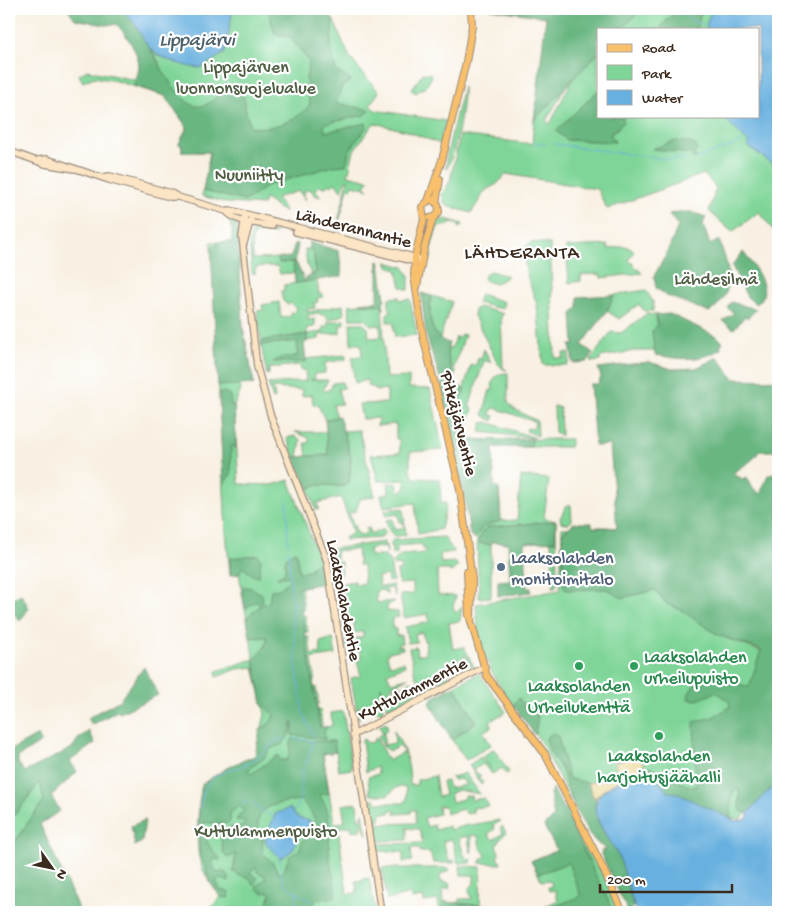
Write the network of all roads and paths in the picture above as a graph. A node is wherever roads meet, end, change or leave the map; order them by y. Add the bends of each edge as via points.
1 (471, 9) edge
2 (11, 153) edge
3 (442, 160) junction
4 (428, 201) junction
5 (436, 203) junction
6 (424, 215) junction
7 (248, 218) junction
8 (433, 218) junction
9 (417, 260) junction
10 (485, 667) junction
11 (353, 734) junction
12 (381, 912) edge
13 (623, 912) edge

1 - 3 main road via 472,26 466,62
2 - 7 street, Lähderannantie via 113,177 226,211 229,215
3 - 4 main road
3 - 5 main road
4 - 5 main road
4 - 6 main road via 422,208
5 - 8 main road via 439,212
6 - 8 main road
6 - 9 main road
7 - 9 street, Lähderannantie
7 - 11 street, Laaksolahdentie via 242,237 257,367 271,417 326,561
8 - 9 main road
9 - 10 main road, Pitkäjärventie via 423,336 460,489 472,580 472,620
10 - 11 street, Kuttulammentie
10 - 13 main road, Pitkäjärventie via 553,769
11 - 12 street, Laaksolahdentie

